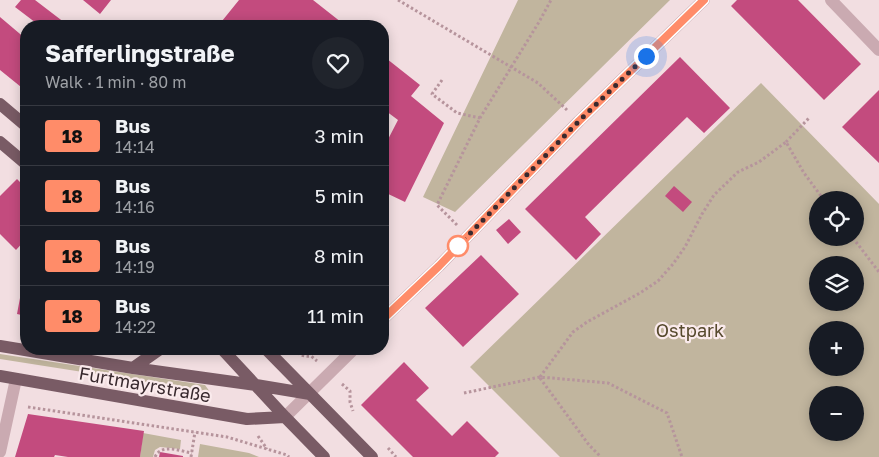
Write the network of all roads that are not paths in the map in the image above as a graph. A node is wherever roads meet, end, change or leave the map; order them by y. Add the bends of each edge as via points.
1 (704, 0) edge
2 (831, 0) edge
3 (879, 50) edge
4 (0, 104) edge
5 (20, 121) edge
6 (0, 142) edge
7 (20, 159) edge
8 (389, 313) edge
9 (0, 346) edge
10 (20, 349) edge
11 (54, 355) edge
12 (151, 355) edge
13 (228, 355) edge
14 (272, 355) edge
15 (348, 355) edge
16 (133, 368) junction
17 (0, 376) edge
18 (16, 379) junction
19 (256, 384) junction
20 (310, 394) junction
21 (285, 417) junction
22 (0, 452) edge
23 (324, 457) edge
24 (372, 457) edge

1 - 8 street
2 - 3 street
4 - 5 main road
6 - 7 main road
9 - 10 main road, Furtmayrstraße
11 - 16 main road, Furtmayrstraße
12 - 16 main road
13 - 19 main road
14 - 20 main road
15 - 20 street
16 - 19 main road, Furtmayrstraße
17 - 18 main road, Furtmayrstraße
18 - 21 main road, Furtmayrstraße via 247,419
18 - 22 street
19 - 20 main road, Furtmayrstraße
19 - 21 main road
20 - 21 street
20 - 24 main road
21 - 23 main road

